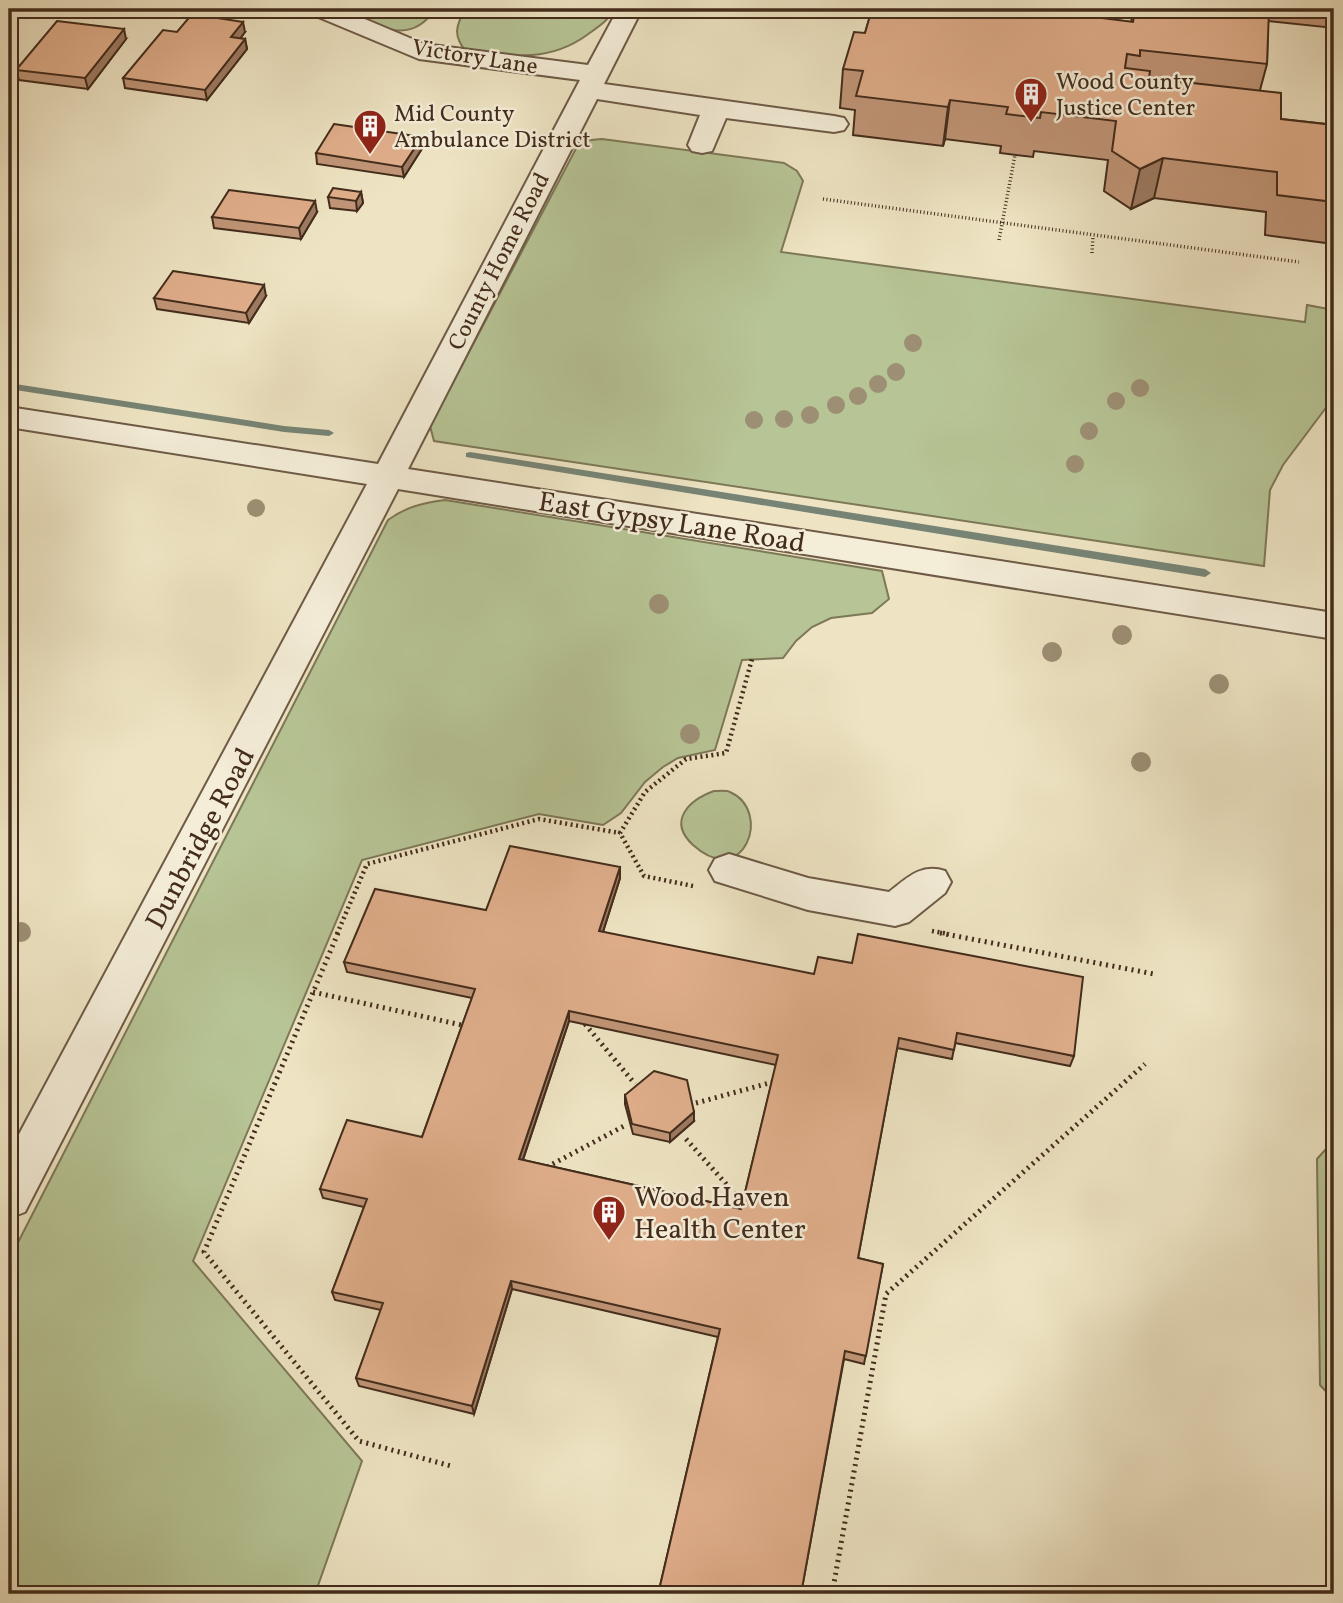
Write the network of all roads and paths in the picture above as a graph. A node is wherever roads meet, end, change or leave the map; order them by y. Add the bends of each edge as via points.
1 (320, 9) edge
2 (629, 9) edge
3 (592, 82) junction
4 (716, 109) junction
5 (834, 124) dead end
6 (702, 145) dead end
7 (1015, 155) dead end
8 (823, 199) dead end
9 (1002, 224) junction
10 (1093, 236) junction
11 (999, 240) dead end
12 (1092, 253) dead end
13 (1299, 262) dead end
14 (9, 417) edge
15 (386, 476) junction
16 (1334, 626) edge
17 (620, 834) dead end
18 (729, 870) dead end
19 (931, 882) dead end
20 (313, 992) junction
21 (585, 1024) edge
22 (467, 1026) edge
23 (1145, 1064) dead end
24 (773, 1082) edge
25 (635, 1084) edge
26 (696, 1103) dead end
27 (624, 1126) dead end
28 (686, 1139) dead end
29 (537, 1172) edge
30 (9, 1197) edge
31 (744, 1204) edge
32 (452, 1466) dead end
33 (832, 1594) edge

1 - 3 street, Victory Lane via 419,51
2 - 3 street, County Home Road
3 - 4 street, Victory Lane
3 - 15 street, County Home Road
4 - 5 street, Victory Lane
4 - 6 street
7 - 9 path
8 - 9 path
9 - 10 path
9 - 11 path
10 - 12 path
10 - 13 path
14 - 15 street, East Gypsy Lane Road
15 - 16 street, East Gypsy Lane Road
15 - 30 street, Dunbridge Road
17 - 20 path via 539,819 367,863
18 - 19 street via 808,894 895,910
20 - 22 path
20 - 32 path via 204,1252 359,1441
21 - 25 path
23 - 33 path via 886,1294
24 - 26 path
27 - 29 path
28 - 31 path

